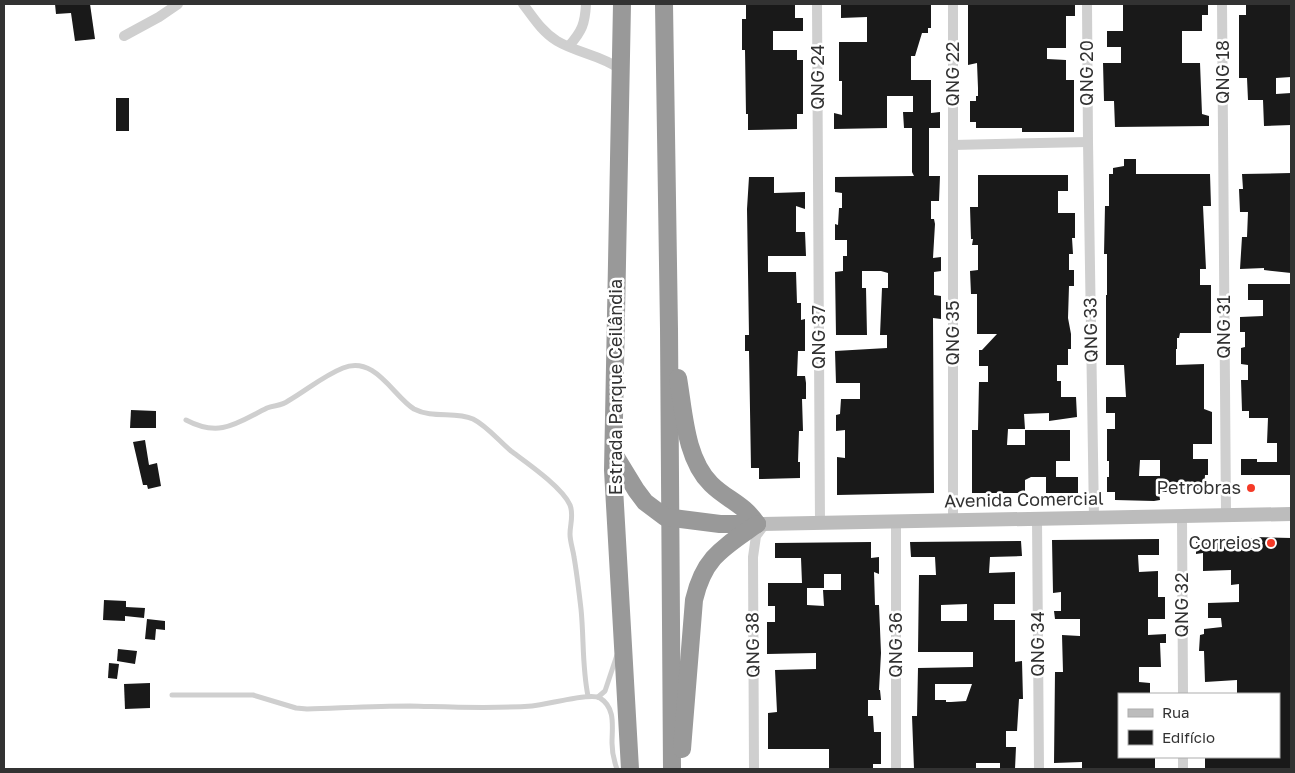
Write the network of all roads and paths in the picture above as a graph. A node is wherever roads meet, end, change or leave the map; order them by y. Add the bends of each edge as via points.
1 (178, 4) edge
2 (523, 4) edge
3 (586, 4) edge
4 (622, 4) edge
5 (664, 4) edge
6 (817, 4) edge
7 (953, 4) edge
8 (1087, 4) edge
9 (1222, 4) edge
10 (124, 36) dead end
11 (568, 46) junction
12 (620, 69) junction
13 (1223, 140) joint
14 (1088, 142) junction
15 (953, 145) junction
16 (818, 151) joint
17 (670, 329) junction
18 (186, 420) dead end
19 (614, 454) junction
20 (1291, 514) edge
21 (1226, 515) junction
22 (1182, 516) junction
23 (1094, 518) junction
24 (671, 519) junction
25 (1037, 519) junction
26 (953, 520) junction
27 (896, 521) junction
28 (820, 523) junction
29 (761, 524) junction
30 (623, 646) junction
31 (1183, 693) edge
32 (172, 695) dead end
33 (588, 696) junction
34 (598, 697) junction
35 (617, 769) edge
36 (630, 769) edge
37 (672, 769) edge
38 (680, 769) edge
39 (754, 769) edge
40 (896, 769) edge
41 (1039, 769) edge

1 - 10 street
2 - 11 street via 541,29
3 - 11 street via 583,26
4 - 12 highway, Estrada Parque Ceilândia
5 - 17 highway
6 - 16 street, QNG 24
7 - 15 street, QNG 22
8 - 14 street, QNG 20
9 - 13 street, QNG 18
11 - 12 street via 604,58
12 - 19 highway, Estrada Parque Ceilândia
13 - 21 street, QNG 31
14 - 15 street
14 - 23 street, QNG 33
15 - 26 street, QNG 35
16 - 28 street, QNG 37
17 - 24 highway
17 - 29 highway via 689,436 701,471 710,483
18 - 33 lane via 203,428 236,424 288,402 340,370 358,366 372,370 420,412 462,416 478,422 538,472 570,504 570,536 578,580
19 - 24 highway via 645,502
19 - 30 highway, Estrada Parque Ceilândia
20 - 21 main road, Avenida Comercial
21 - 22 main road, Avenida Comercial
22 - 23 main road, Avenida Comercial
22 - 31 street, QNG 32
23 - 25 main road, Avenida Comercial
24 - 29 highway
24 - 37 highway
25 - 26 main road, Avenida Comercial
25 - 41 street, QNG 34
26 - 27 main road, Avenida Comercial
27 - 28 main road, Avenida Comercial
27 - 40 street, QNG 36
28 - 29 main road, Avenida Comercial
29 - 38 highway via 714,557 698,583
29 - 39 street, QNG 38 via 753,557
30 - 34 lane via 604,691
30 - 36 highway, Estrada Parque Ceilândia
32 - 33 lane via 253,695 307,709 510,707 546,705
33 - 34 lane
34 - 35 lane via 612,714

